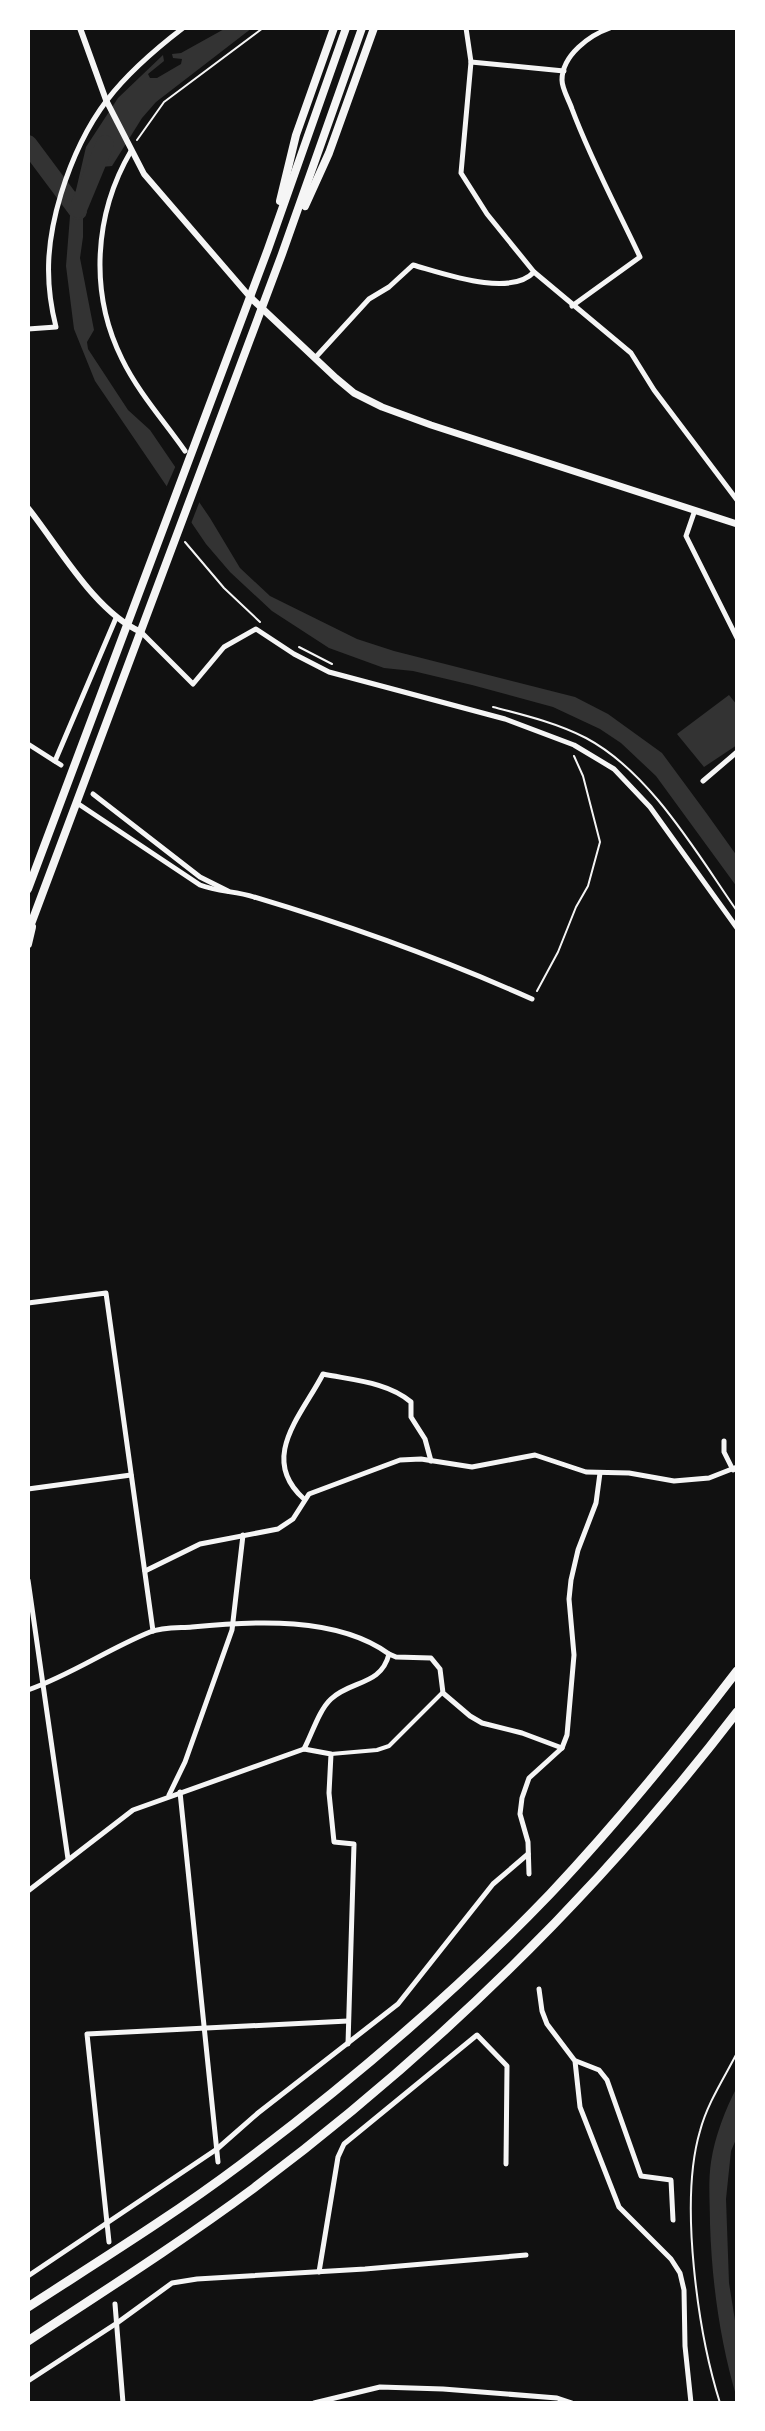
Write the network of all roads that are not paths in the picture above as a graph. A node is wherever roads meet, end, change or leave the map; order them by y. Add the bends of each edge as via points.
1 (80, 28) edge
2 (183, 28) edge
3 (334, 28) edge
4 (346, 28) edge
5 (362, 28) edge
6 (374, 28) edge
7 (466, 28) edge
8 (610, 28) edge
9 (471, 62) junction
10 (564, 71) junction
11 (107, 101) junction
12 (130, 149) junction
13 (268, 249) junction
14 (282, 254) junction
15 (534, 272) junction
16 (250, 297) junction
17 (572, 306) junction
18 (261, 309) junction
19 (28, 329) edge
20 (315, 358) junction
21 (185, 451) dead end
22 (737, 500) edge
23 (28, 508) edge
24 (695, 510) junction
25 (737, 524) edge
26 (116, 618) junction
27 (127, 626) junction
28 (141, 632) junction
29 (737, 638) edge
30 (28, 744) edge
31 (737, 752) edge
32 (703, 781) dead end
33 (93, 794) dead end
34 (76, 803) junction
35 (31, 875) edge
36 (49, 875) junction
37 (28, 889) edge
38 (229, 891) junction
39 (34, 915) junction
40 (737, 928) edge
41 (28, 932) edge
42 (28, 944) edge
43 (532, 999) road end
44 (28, 1303) edge
45 (724, 1441) dead end
46 (431, 1461) junction
47 (735, 1469) edge
48 (600, 1473) junction
49 (131, 1475) junction
50 (28, 1489) edge
51 (304, 1499) junction
52 (243, 1535) junction
53 (145, 1571) junction
54 (28, 1580) edge
55 (234, 1623) junction
56 (153, 1631) junction
57 (389, 1654) junction
58 (737, 1671) edge
59 (42, 1685) junction
60 (28, 1690) edge
61 (443, 1693) junction
62 (737, 1712) edge
63 (562, 1748) junction
64 (304, 1749) junction
65 (331, 1754) junction
66 (180, 1792) junction
67 (169, 1796) junction
68 (528, 1854) junction
69 (68, 1859) junction
70 (529, 1874) dead end
71 (28, 1891) edge
72 (539, 1989) dead end
73 (348, 2021) junction
74 (205, 2028) junction
75 (348, 2045) junction
76 (575, 2061) junction
77 (217, 2149) junction
78 (218, 2162) dead end
79 (506, 2164) dead end
80 (673, 2220) dead end
81 (107, 2225) junction
82 (109, 2242) dead end
83 (526, 2255) dead end
84 (319, 2272) junction
85 (28, 2276) edge
86 (115, 2304) dead end
87 (28, 2307) edge
88 (117, 2323) junction
89 (28, 2341) edge
90 (28, 2381) edge
91 (123, 2403) edge
92 (314, 2403) edge
93 (572, 2403) edge
94 (691, 2403) edge

1 - 11 street
2 - 11 street via 132,70
3 - 13 highway via 296,135
4 - 13 highway
5 - 14 highway
6 - 14 highway via 329,153
7 - 9 street
8 - 10 street via 578,48
9 - 10 street
9 - 15 street via 461,173
10 - 17 street via 562,81 581,132 640,257
11 - 12 street
11 - 19 street via 81,140 50,231 50,302 56,327
12 - 16 street via 161,197
12 - 21 street via 104,219 102,298 122,359
13 - 16 highway
14 - 18 highway
15 - 17 street
15 - 20 street via 497,284 413,265 369,299
16 - 18 main road
16 - 27 highway
17 - 22 street via 631,353
18 - 20 main road
18 - 28 highway
20 - 24 main road via 354,393 407,417
23 - 26 street
24 - 25 main road
24 - 29 street via 686,536
26 - 27 street
26 - 30 street via 58,763
27 - 28 street
27 - 35 highway
28 - 34 highway
28 - 40 street via 193,684 224,647 256,629 329,672 561,739 614,769 650,807
31 - 32 street
33 - 38 street via 200,877
34 - 36 highway
34 - 38 street via 200,885
35 - 36 highway
35 - 37 highway
36 - 39 highway
38 - 43 street via 459,967
39 - 41 highway
39 - 42 highway
44 - 49 street via 106,1293
45 - 47 street via 724,1452
46 - 48 street via 472,1467 535,1455
46 - 51 street via 393,1461
46 - 51 street via 411,1417 411,1402 402,1394 323,1374 283,1446 288,1483
47 - 48 street via 692,1481
48 - 63 street via 571,1580 574,1655
49 - 50 street
49 - 53 street
51 - 52 street via 284,1527
52 - 53 street via 200,1544
52 - 55 street
53 - 56 street
54 - 59 street
55 - 56 street
55 - 57 street via 334,1631
55 - 67 street
56 - 59 street
57 - 61 street via 422,1656 437,1663
57 - 64 street via 374,1679 330,1699
58 - 87 highway via 569,1873 426,2013 239,2165
59 - 60 street
59 - 69 street
61 - 63 street via 482,1723
61 - 65 street via 389,1746
62 - 89 highway via 569,1910 443,2031 255,2187
63 - 68 street via 525,1784 520,1814
64 - 65 street
64 - 66 street
65 - 73 street via 334,1842 354,1844
66 - 67 street
66 - 74 street
67 - 69 street via 133,1810
68 - 70 street
68 - 75 street via 493,1884 398,2004
69 - 71 street
72 - 76 street via 547,2024
73 - 74 street
73 - 75 street
74 - 77 street
74 - 81 street via 87,2034
75 - 77 street
76 - 80 street via 599,2070 607,2080 641,2176 671,2180
76 - 94 street via 583,2118 619,2207 680,2273
77 - 78 street
77 - 81 street
79 - 84 street via 507,2066 477,2035 344,2144
81 - 82 street
81 - 85 street
83 - 84 street
84 - 88 street via 172,2283
86 - 88 street
88 - 90 street
88 - 91 street
92 - 93 street via 380,2387

